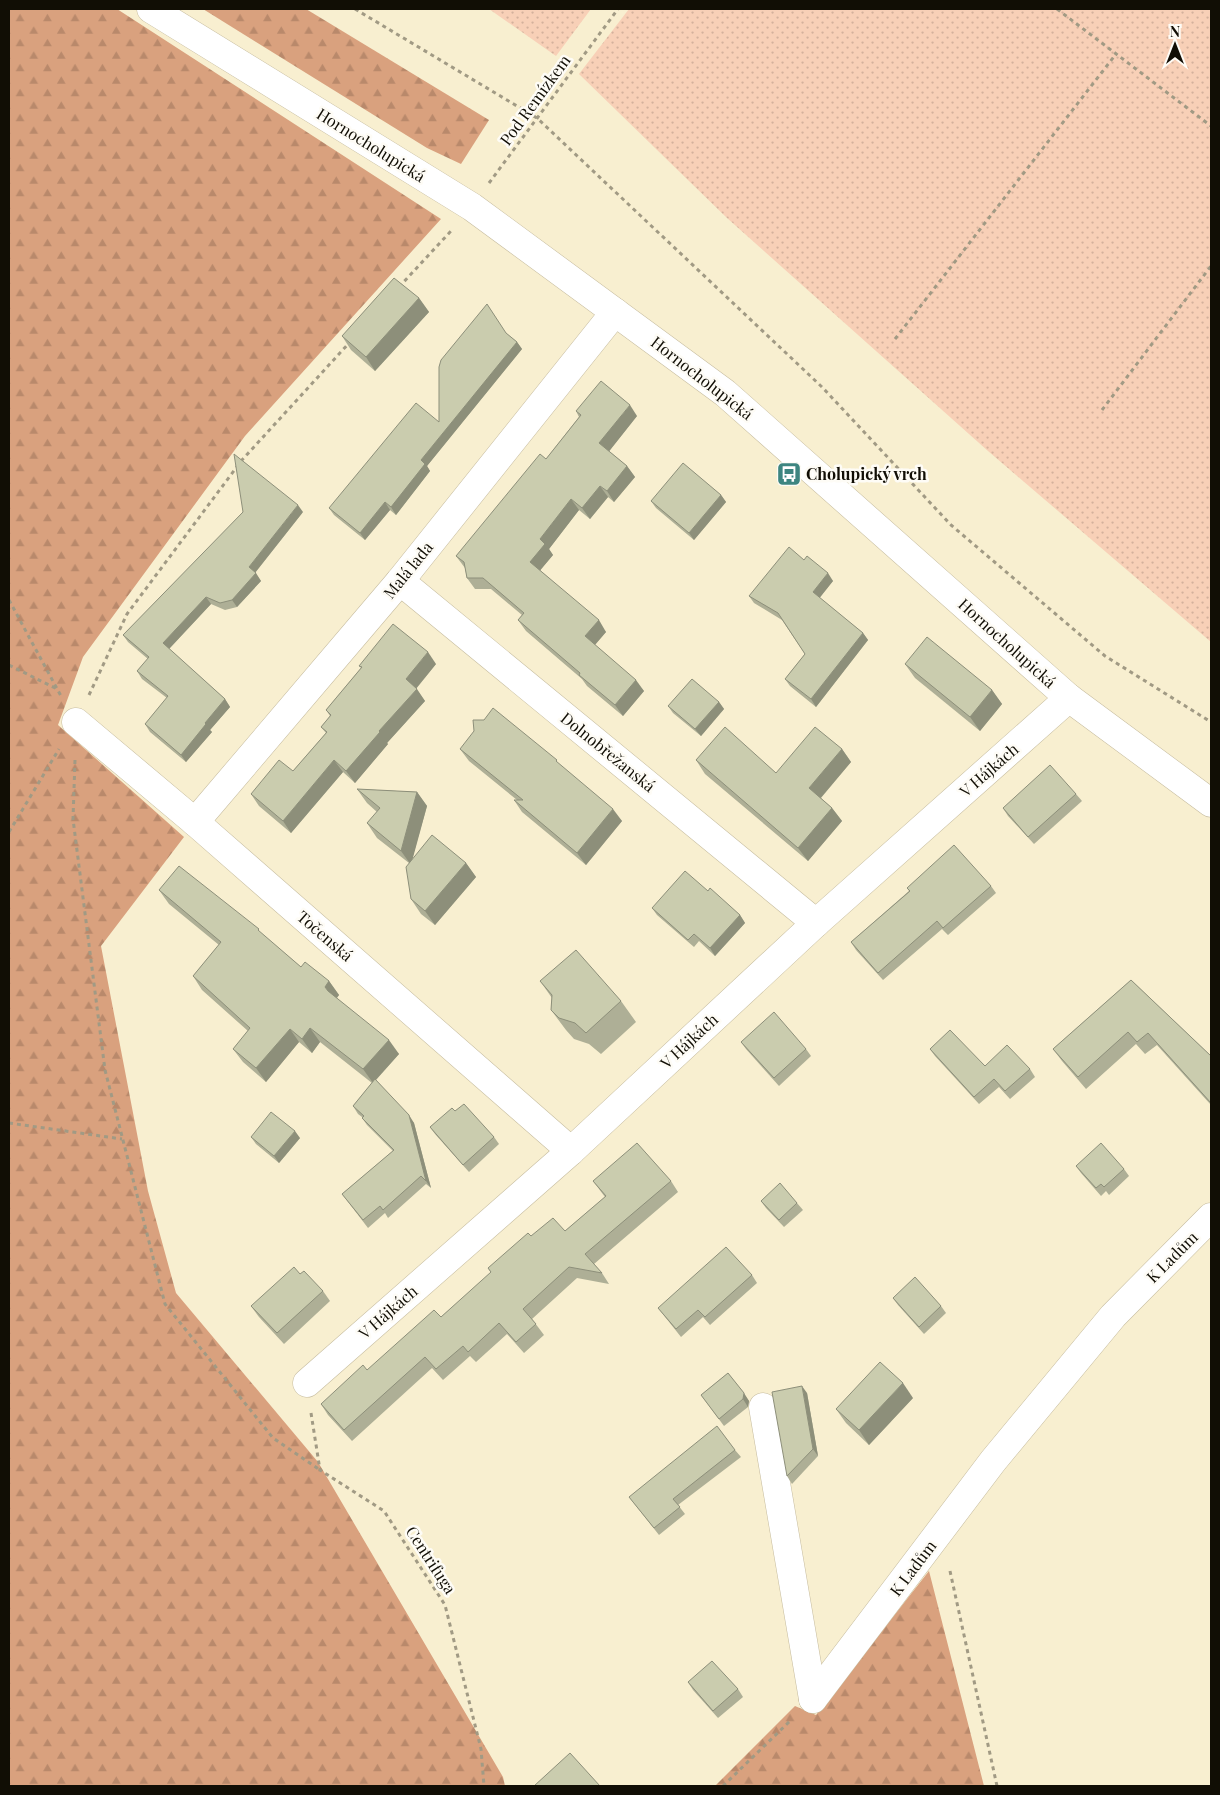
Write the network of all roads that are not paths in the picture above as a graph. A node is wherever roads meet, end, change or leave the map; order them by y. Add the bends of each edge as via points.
1 (151, 9) edge
2 (616, 312) junction
3 (400, 581) junction
4 (1070, 698) junction
5 (76, 722) road end
6 (1211, 803) edge
7 (195, 822) junction
8 (816, 923) junction
9 (572, 1151) junction
10 (1211, 1217) edge
11 (307, 1383) road end
12 (763, 1407) dead end

1 - 2 street, Hornocholupická via 472,207
2 - 3 street, Malá lada
2 - 4 street, Hornocholupická via 725,393
3 - 7 street, Malá lada
3 - 8 street, Dolnobřežanská
4 - 6 street, Hornocholupická
4 - 8 street, V Hájkách
5 - 7 street, Točenská
7 - 9 street, Točenská
8 - 9 street, V Hájkách
9 - 11 street, V Hájkách
10 - 12 street, K Ladům via 1113,1316 993,1461 813,1699

